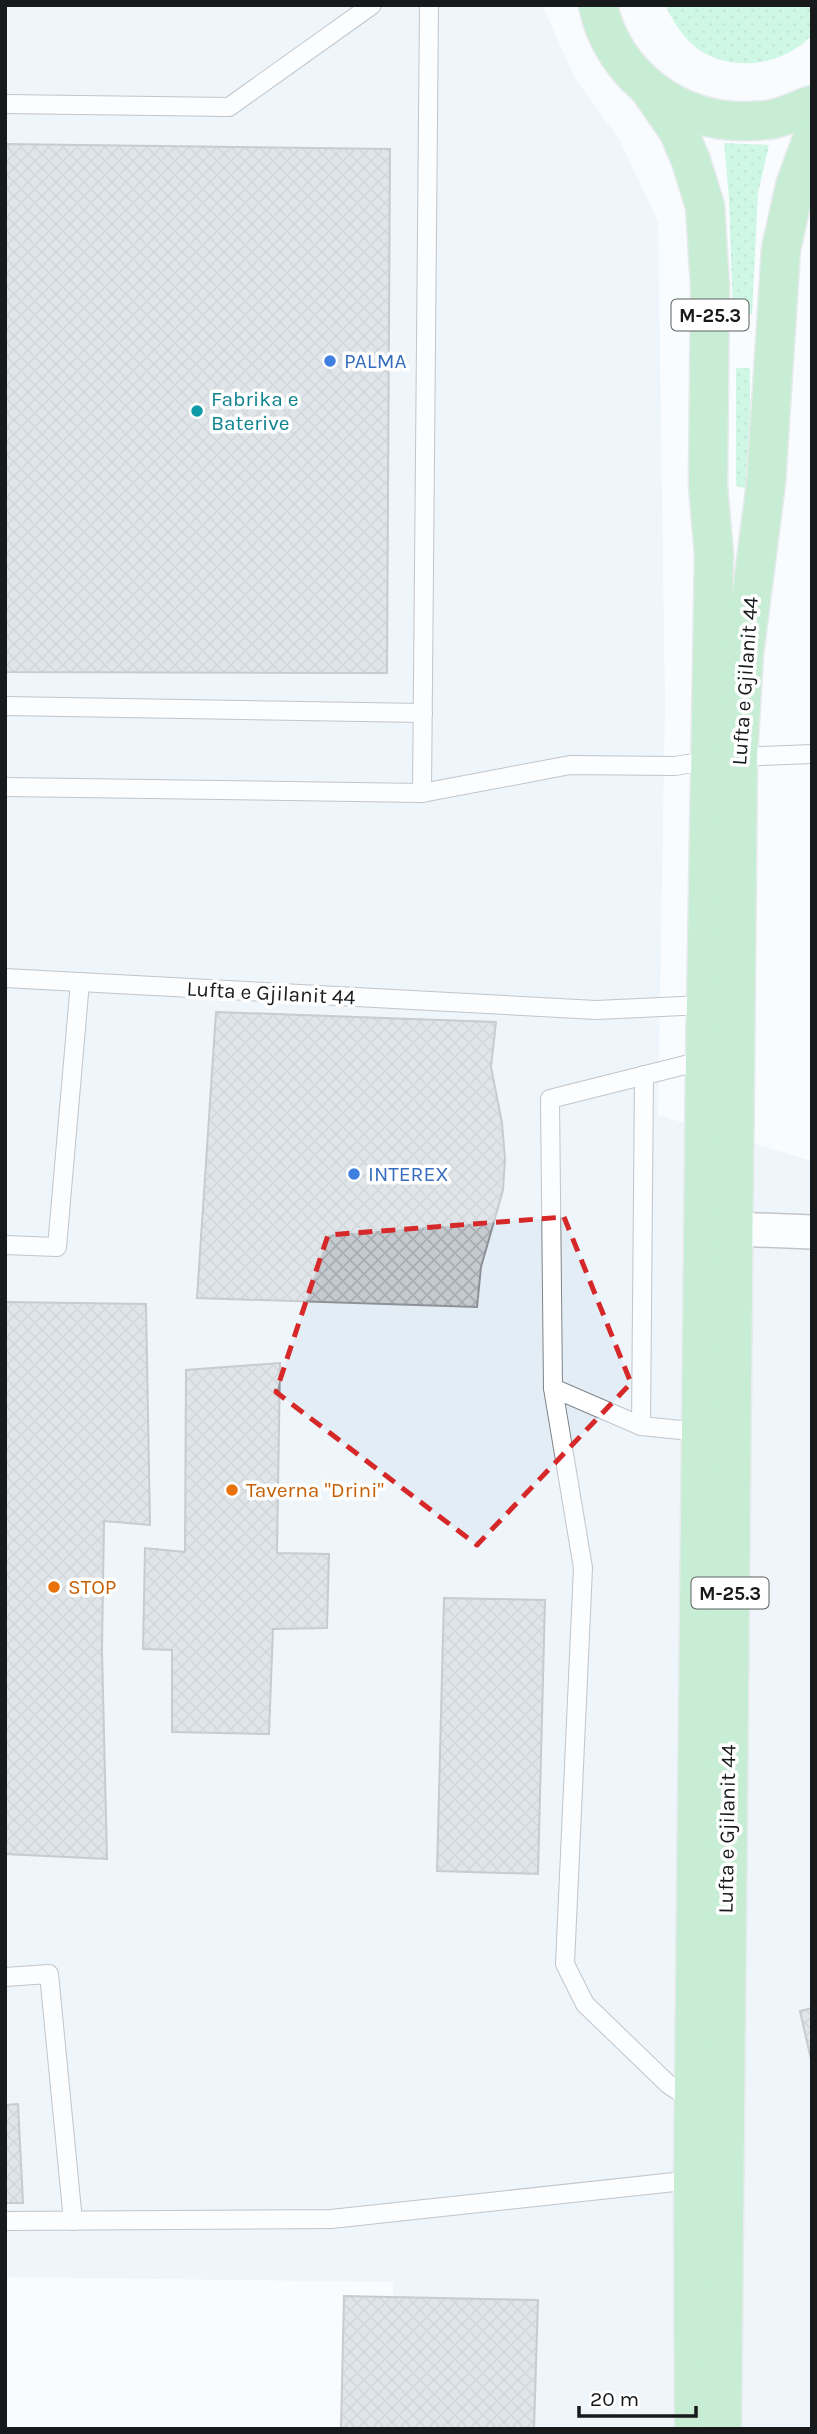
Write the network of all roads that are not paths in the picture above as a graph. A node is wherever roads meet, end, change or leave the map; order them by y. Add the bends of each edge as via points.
1 (372, 5) edge
2 (429, 5) edge
3 (598, 5) edge
4 (650, 90) junction
5 (5, 104) edge
6 (812, 105) edge
7 (812, 139) edge
8 (5, 706) edge
9 (423, 713) junction
10 (812, 754) edge
11 (724, 758) junction
12 (5, 786) edge
13 (422, 793) junction
14 (5, 978) edge
15 (80, 982) junction
16 (705, 1005) junction
17 (705, 1060) junction
18 (643, 1075) junction
19 (733, 1229) junction
20 (812, 1232) edge
21 (5, 1245) edge
22 (553, 1388) junction
23 (641, 1426) junction
24 (701, 1432) junction
25 (5, 1977) edge
26 (694, 2101) junction
27 (693, 2180) junction
28 (5, 2221) edge
29 (73, 2221) junction
30 (694, 2429) edge
31 (722, 2429) edge

1 - 5 lane via 229,107
2 - 9 lane
3 - 4 main road, M-25.3 via 612,46
4 - 6 main road, M-25.3 via 688,112 731,122 775,119
4 - 11 main road, M-25.3 via 678,130 705,206 710,286 708,485
7 - 11 main road, Lufta e Gjilanit 44 / M-25.3 via 795,186 781,249 766,482 744,654
8 - 9 lane
9 - 13 lane
10 - 11 lane
11 - 13 lane via 675,765 570,765
11 - 16 main road, M-25.3
11 - 19 main road, Lufta e Gjilanit 44 / M-25.3
12 - 13 lane
14 - 15 lane, Lufta e Gjilanit 44
15 - 16 lane, Lufta e Gjilanit 44 via 596,1010
15 - 21 lane via 57,1247
16 - 17 main road, M-25.3
17 - 18 lane
17 - 24 main road, M-25.3
18 - 22 lane via 550,1099
18 - 23 lane
19 - 20 street
19 - 31 main road, Lufta e Gjilanit 44 / M-25.3
22 - 23 lane
22 - 26 lane via 583,1568 565,1964 585,2004 668,2085
23 - 24 lane
24 - 26 main road, M-25.3
25 - 29 lane via 49,1974
26 - 27 main road, M-25.3
27 - 29 lane via 331,2219
27 - 30 main road, M-25.3
28 - 29 lane

